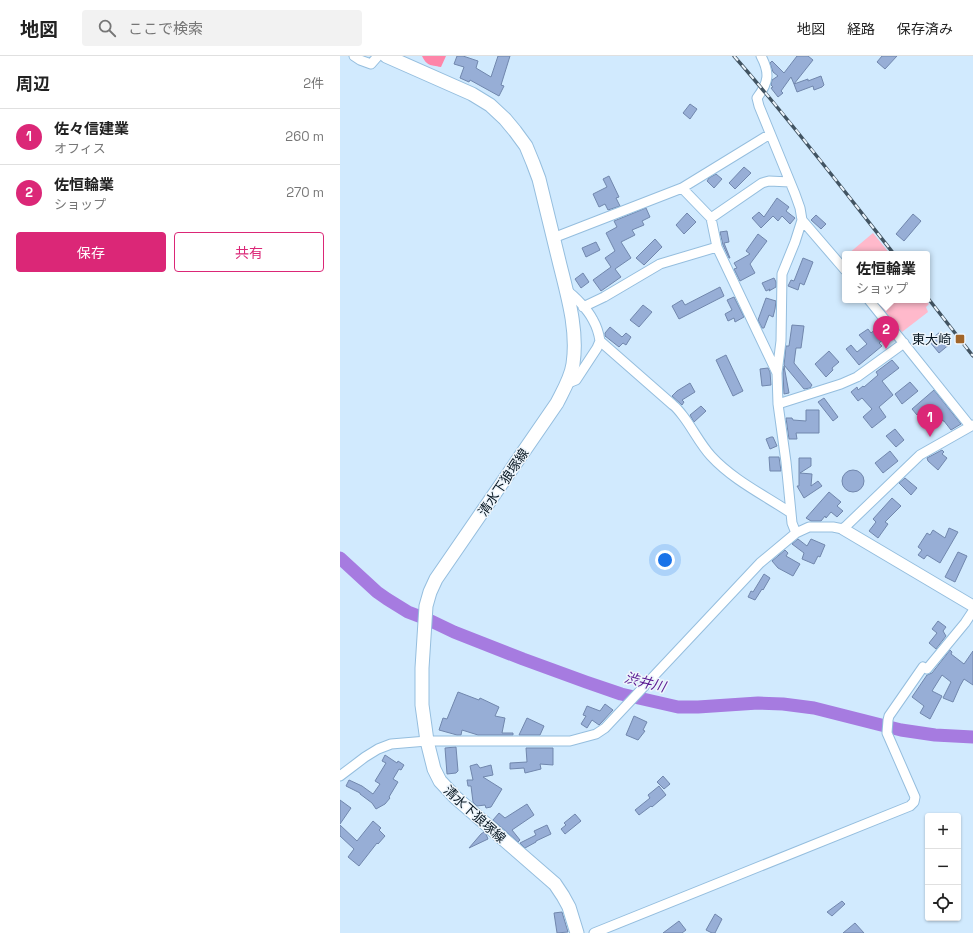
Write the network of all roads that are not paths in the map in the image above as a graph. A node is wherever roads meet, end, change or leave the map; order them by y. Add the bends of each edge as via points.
1 (354, 56) edge
2 (378, 56) edge
3 (386, 56) edge
4 (761, 56) edge
5 (770, 134) junction
6 (790, 182) junction
7 (682, 188) junction
8 (711, 218) junction
9 (802, 220) junction
10 (553, 238) junction
11 (717, 247) junction
12 (842, 267) edge
13 (566, 290) junction
14 (871, 303) edge
15 (583, 307) junction
16 (600, 341) junction
17 (904, 343) junction
18 (777, 373) junction
19 (566, 384) junction
20 (778, 404) junction
21 (972, 425) edge
22 (791, 513) junction
23 (843, 529) junction
24 (796, 532) junction
25 (973, 606) edge
26 (973, 611) edge
27 (427, 741) junction
28 (340, 776) edge
29 (577, 933) edge
30 (594, 933) edge

1 - 2 street via 371,64
3 - 10 main road, 清水下狼塚線 via 472,94 490,105 505,119 526,146 533,163
4 - 5 street via 766,66 767,77 758,102
5 - 6 street
5 - 7 street
6 - 8 street via 762,183
6 - 9 street
7 - 8 street
7 - 10 street
8 - 11 street
9 - 12 street
9 - 18 street via 782,274 781,341
10 - 13 main road, 清水下狼塚線
11 - 15 street via 660,264
11 - 18 street
13 - 15 street
13 - 19 main road, 清水下狼塚線 via 574,334 573,366
14 - 17 street
15 - 16 street via 593,319
16 - 19 street via 576,380
16 - 22 street via 674,404 704,448 729,473
17 - 20 street via 858,377
17 - 21 street
18 - 20 street
19 - 27 main road, 清水下狼塚線 via 557,403 436,579 430,592 426,606 422,668 422,705
20 - 22 street
21 - 23 street via 920,455
22 - 24 street
23 - 24 street via 809,527
23 - 25 street
24 - 27 street via 760,563 629,704 596,734 570,741
26 - 30 street via 927,669 924,667 888,720 886,733 915,797 910,806
27 - 28 street via 391,744 378,749
27 - 29 main road, 清水下狼塚線 via 440,781 555,884 569,907

